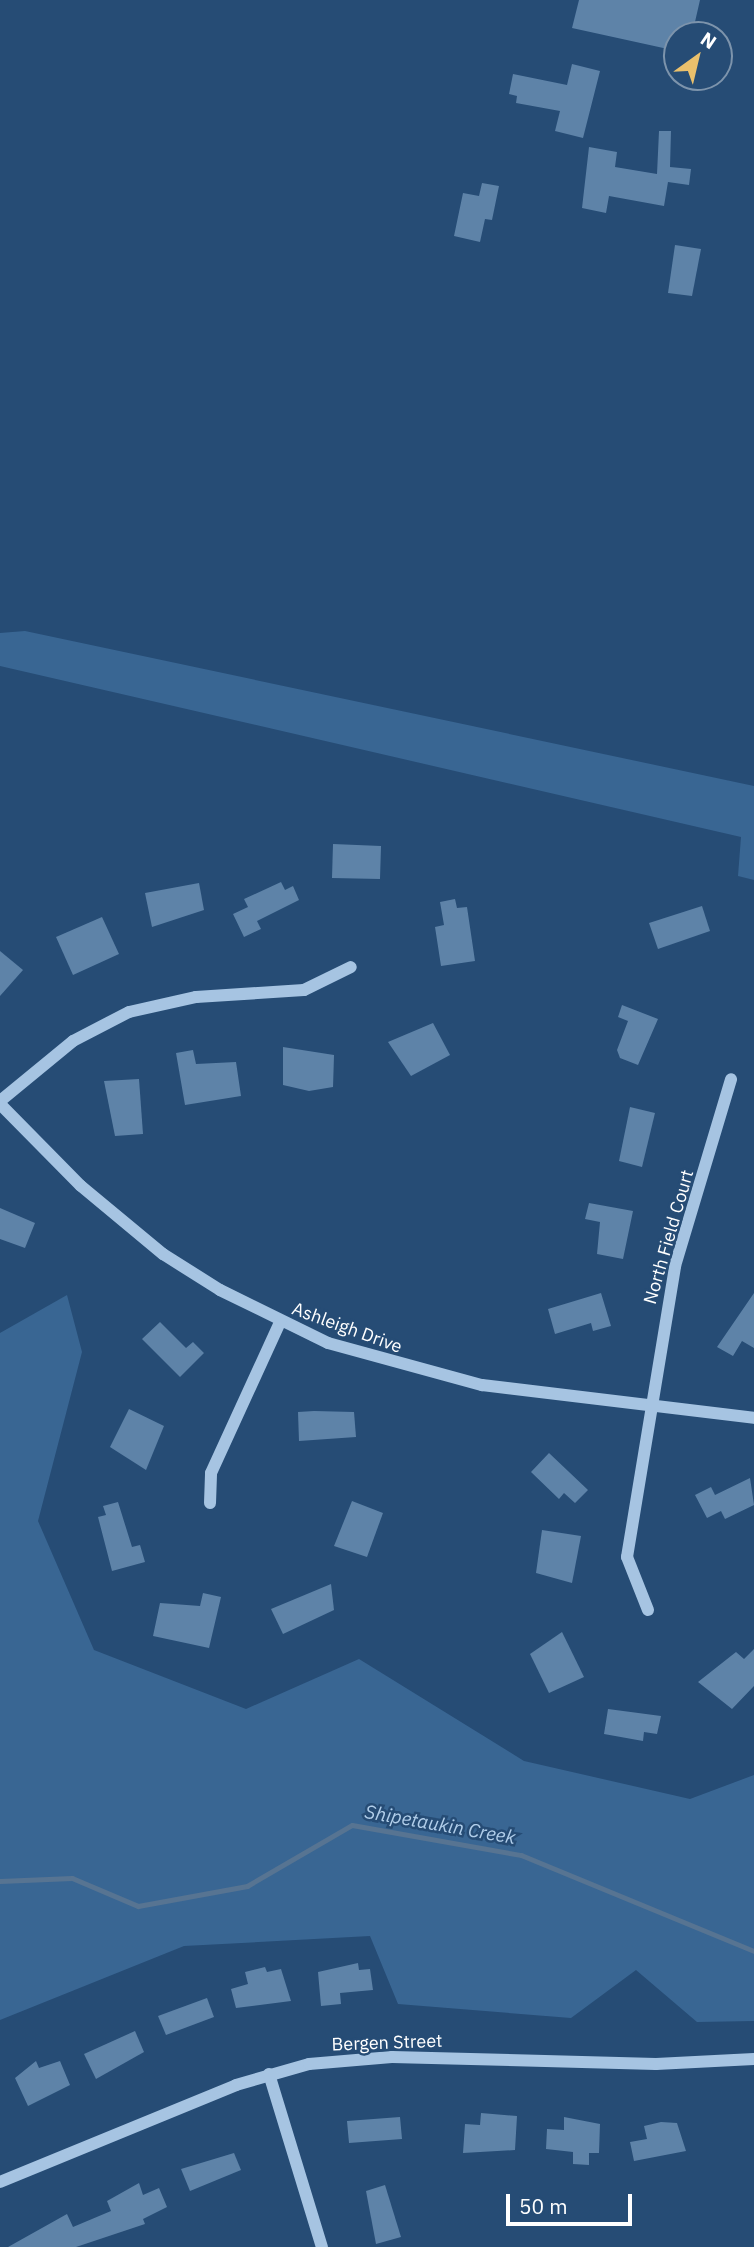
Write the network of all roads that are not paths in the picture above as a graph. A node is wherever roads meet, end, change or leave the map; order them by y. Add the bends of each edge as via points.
1 (351, 967) dead end
2 (731, 1079) dead end
3 (0, 1103) edge
4 (279, 1322) junction
5 (652, 1406) junction
6 (754, 1418) edge
7 (210, 1503) dead end
8 (648, 1610) dead end
9 (754, 2059) edge
10 (269, 2074) junction
11 (0, 2182) edge
12 (322, 2247) edge

1 - 3 street via 303,990 196,998 130,1012 73,1041
2 - 5 street, North Field Court via 675,1266
3 - 4 street, Ashleigh Drive via 121,1221 220,1290
4 - 5 street, Ashleigh Drive via 430,1374
4 - 7 street via 211,1473
5 - 6 street, Ashleigh Drive
5 - 8 street, North Field Court via 626,1557
9 - 10 street, Bergen Street via 656,2064 392,2057
10 - 11 street, Bergen Street
10 - 12 street

